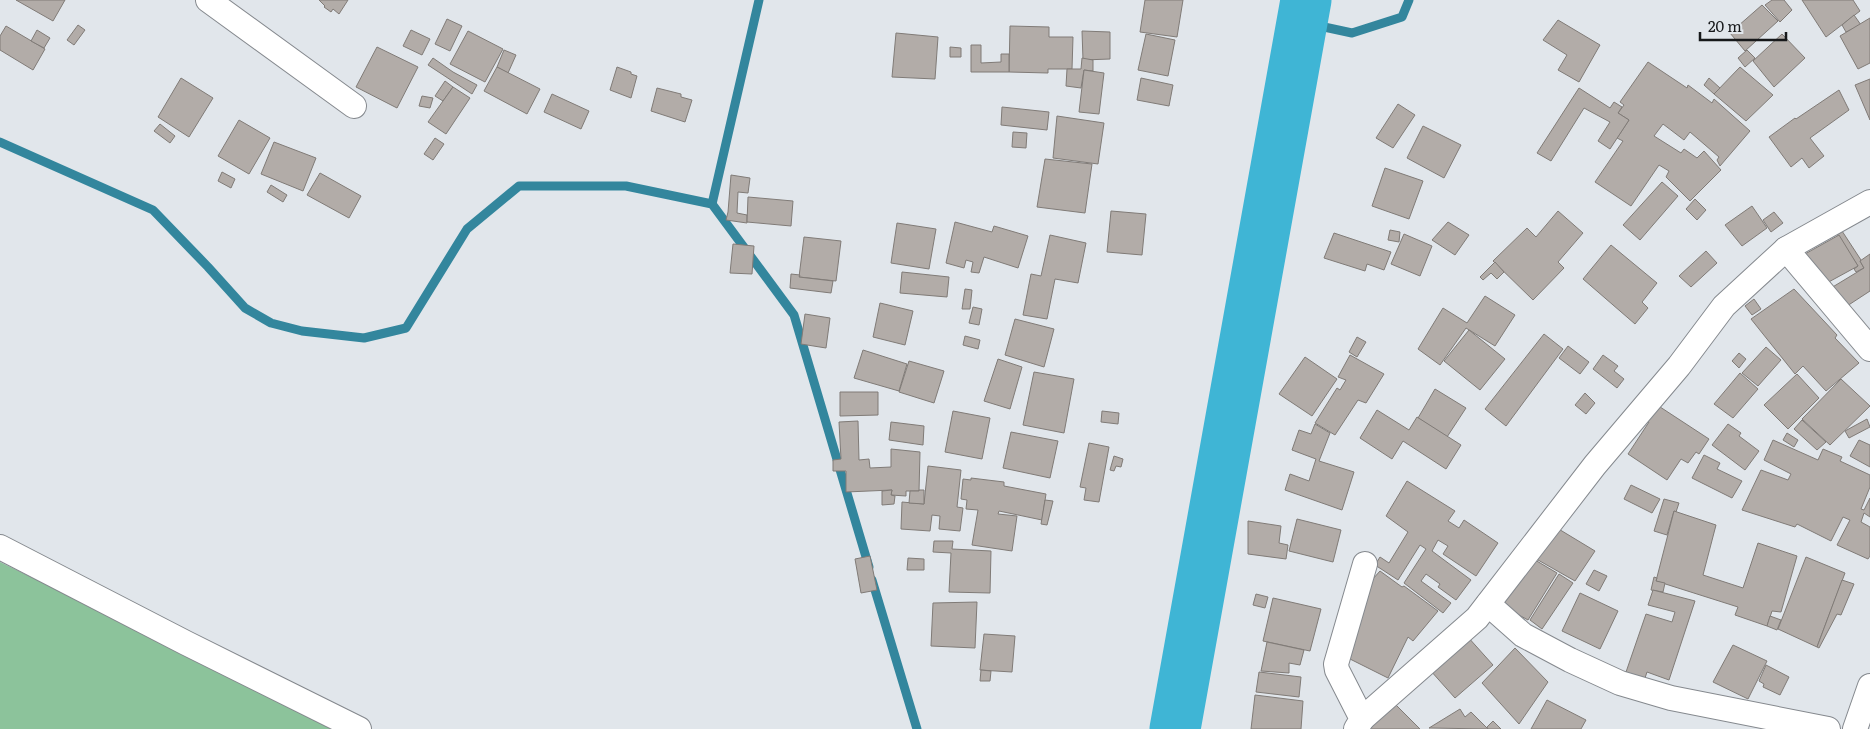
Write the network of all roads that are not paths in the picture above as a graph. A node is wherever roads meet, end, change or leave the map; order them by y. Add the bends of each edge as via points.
1 (208, 0) edge
2 (354, 106) dead end
3 (1870, 202) edge
4 (1786, 248) junction
5 (1870, 349) edge
6 (0, 547) edge
7 (1365, 564) dead end
8 (1488, 604) junction
9 (1870, 686) edge
10 (1359, 724) edge
11 (358, 729) edge
12 (1828, 729) edge
13 (1855, 729) edge

1 - 2 street
3 - 4 street
4 - 5 street
4 - 8 street via 1724,306
6 - 11 street
7 - 10 street via 1336,664
8 - 10 street via 1477,618
8 - 12 street via 1523,635 1620,683 1671,698
9 - 13 street

